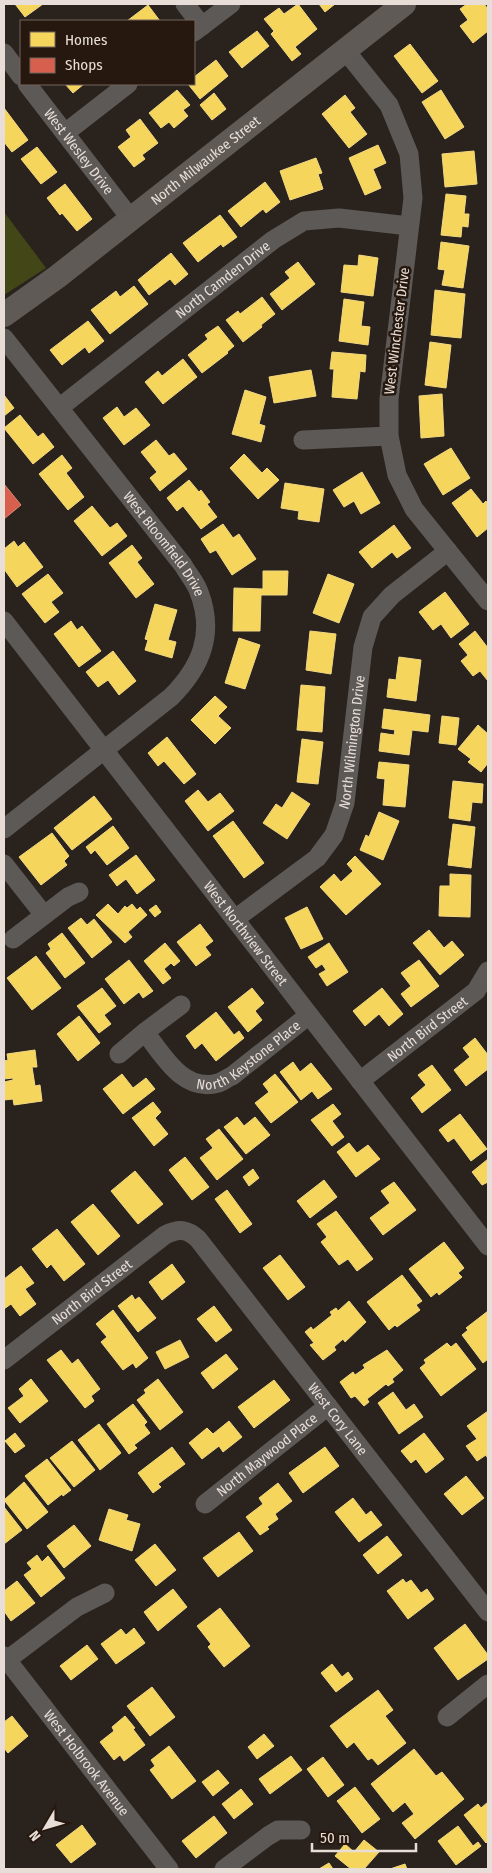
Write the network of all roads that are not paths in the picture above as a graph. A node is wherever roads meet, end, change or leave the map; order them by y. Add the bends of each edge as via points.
1 (185, 4) edge
2 (230, 4) edge
3 (404, 4) edge
4 (193, 20) edge
5 (198, 29) edge
6 (345, 50) junction
7 (4, 53) edge
8 (20, 75) edge
9 (28, 85) edge
10 (127, 85) edge
11 (65, 133) junction
12 (131, 219) junction
13 (410, 226) junction
14 (4, 315) edge
15 (4, 338) edge
16 (60, 408) junction
17 (389, 436) junction
18 (303, 440) dead end
19 (448, 550) junction
20 (488, 601) edge
21 (4, 621) edge
22 (104, 750) junction
23 (4, 829) edge
24 (4, 864) edge
25 (79, 892) dead end
26 (44, 915) junction
27 (235, 919) junction
28 (13, 939) dead end
29 (488, 971) edge
30 (181, 1005) dead end
31 (309, 1015) junction
32 (145, 1032) junction
33 (119, 1054) dead end
34 (360, 1081) junction
35 (183, 1230) joint
36 (488, 1246) edge
37 (4, 1360) edge
38 (328, 1406) junction
39 (205, 1504) dead end
40 (105, 1593) dead end
41 (488, 1612) edge
42 (5, 1658) edge
43 (488, 1684) edge
44 (447, 1717) dead end
45 (301, 1830) dead end
46 (169, 1869) edge
47 (224, 1869) edge

1 - 4 street
2 - 5 street
3 - 6 main road, North Milwaukee Street
6 - 12 main road, North Milwaukee Street
6 - 13 street, West Winchester Drive via 389,106 410,154 413,198
7 - 8 street
9 - 11 street, West Wesley Drive
10 - 11 street
11 - 12 street, West Wesley Drive
12 - 14 main road, North Milwaukee Street
13 - 16 street, North Camden Drive via 339,218 304,221 273,240
13 - 17 street, West Winchester Drive via 389,399
15 - 16 street, West Bloomfield Drive
16 - 22 street, West Bloomfield Drive via 183,565 199,590 205,613 205,644 186,682
17 - 18 street
17 - 19 street, West Winchester Drive via 398,475 414,508
19 - 20 street, West Winchester Drive
19 - 27 street, North Wilmington Drive via 392,594 372,617 363,647 345,803 334,835 318,858
21 - 22 street, West Northview Street
22 - 23 street, West Bloomfield Drive
22 - 27 street, West Northview Street
24 - 26 street
25 - 26 street
26 - 28 street
27 - 31 street, West Northview Street
29 - 34 street, North Bird Street via 476,990
30 - 32 street
31 - 32 street, North Keystone Place via 232,1076 218,1083 186,1080
31 - 34 street, West Northview Street
32 - 33 street
34 - 36 street, West Northview Street
35 - 37 street, North Bird Street via 165,1235
35 - 38 street, West Cory Lane via 198,1239
38 - 39 street, North Maywood Place
38 - 41 street, West Cory Lane
40 - 42 street via 77,1607
42 - 46 street, West Holbrook Avenue
43 - 44 street
45 - 47 street via 278,1830

